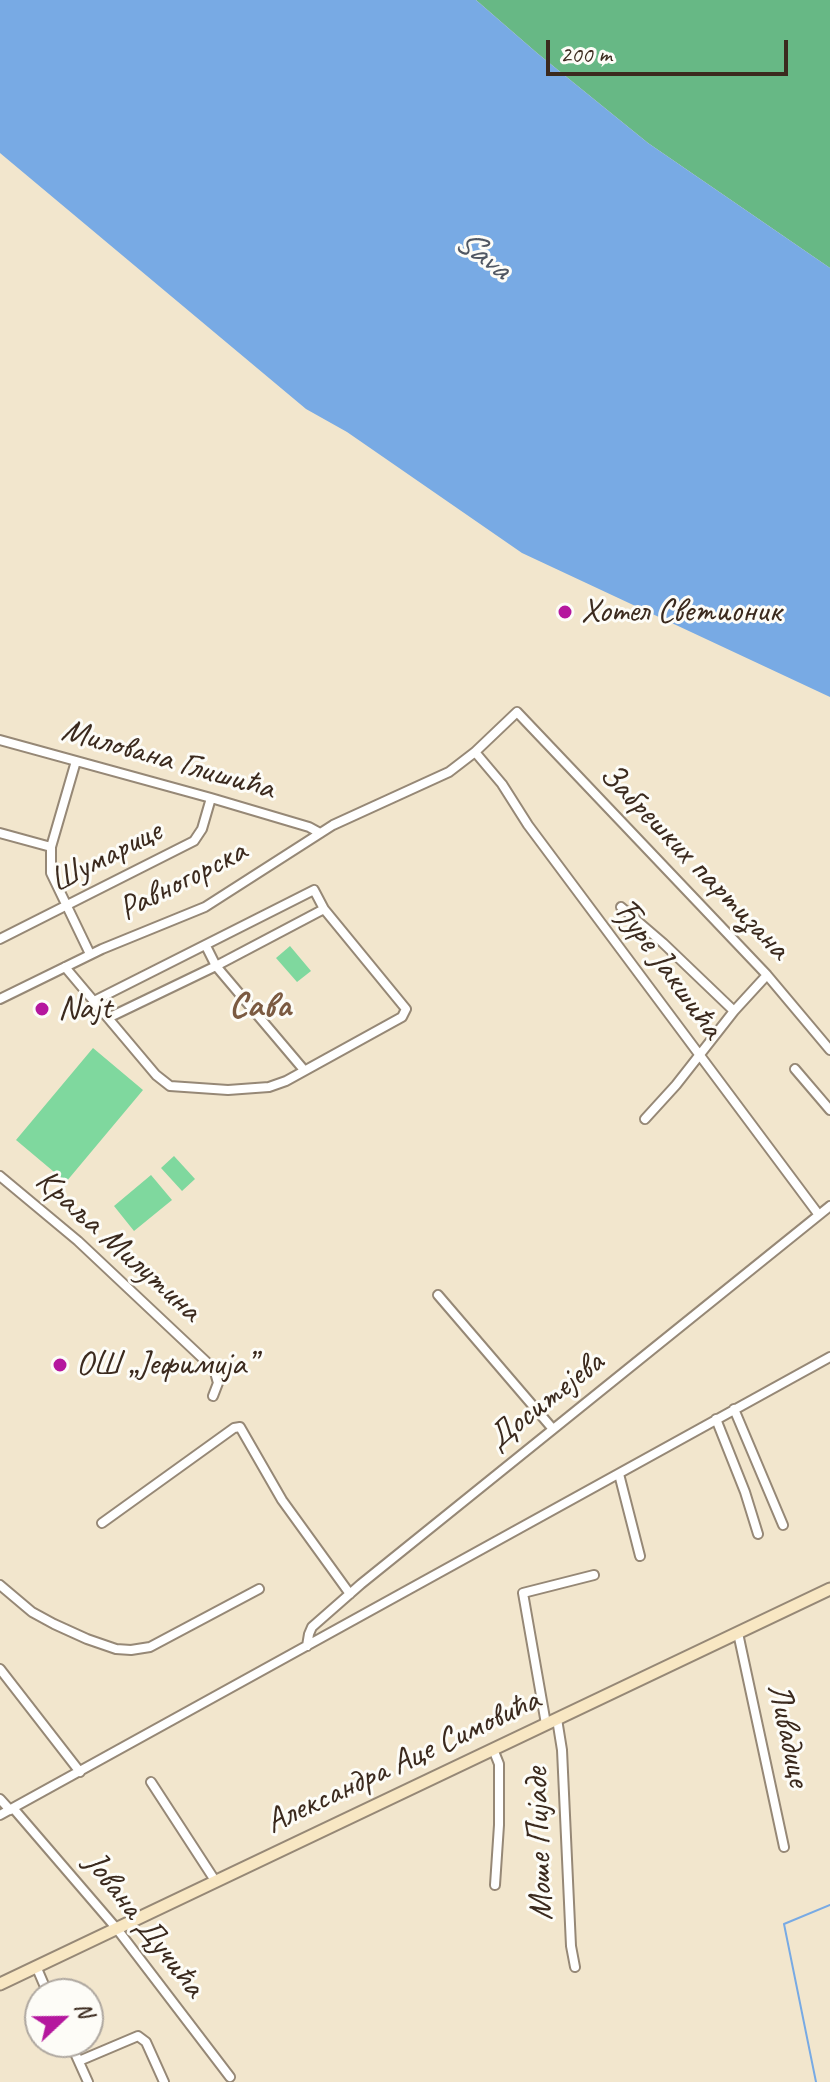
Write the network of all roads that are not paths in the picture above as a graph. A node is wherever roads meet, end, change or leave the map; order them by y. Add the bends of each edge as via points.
1 (518, 712) joint
2 (0, 740) edge
3 (475, 752) junction
4 (76, 761) junction
5 (211, 798) junction
6 (0, 833) edge
7 (320, 833) junction
8 (51, 847) junction
9 (66, 907) junction
10 (621, 907) dead end
11 (324, 909) junction
12 (0, 939) edge
13 (206, 946) junction
14 (90, 954) junction
15 (216, 966) junction
16 (65, 967) junction
17 (767, 975) junction
18 (0, 999) edge
19 (94, 1001) junction
20 (734, 1011) junction
21 (108, 1018) junction
22 (830, 1050) edge
23 (699, 1055) junction
24 (795, 1069) dead end
25 (304, 1070) junction
26 (830, 1110) edge
27 (645, 1119) dead end
28 (0, 1176) edge
29 (830, 1206) edge
30 (819, 1215) junction
31 (438, 1295) dead end
32 (830, 1357) edge
33 (213, 1396) dead end
34 (734, 1409) junction
35 (716, 1419) junction
36 (552, 1428) junction
37 (619, 1474) junction
38 (102, 1523) dead end
39 (783, 1525) dead end
40 (758, 1534) dead end
41 (640, 1556) dead end
42 (594, 1575) dead end
43 (0, 1585) edge
44 (259, 1589) dead end
45 (830, 1589) edge
46 (350, 1594) junction
47 (738, 1633) junction
48 (307, 1646) junction
49 (0, 1669) edge
50 (552, 1722) junction
51 (493, 1749) junction
52 (80, 1772) junction
53 (151, 1782) dead end
54 (0, 1799) edge
55 (12, 1809) junction
56 (0, 1815) edge
57 (784, 1847) dead end
58 (216, 1882) junction
59 (495, 1885) dead end
60 (117, 1929) junction
61 (36, 1966) junction
62 (575, 1967) dead end
63 (41, 1978) edge
64 (0, 1984) edge
65 (78, 2058) edge
66 (79, 2061) junction
67 (230, 2077) dead end
68 (88, 2082) edge
69 (164, 2082) edge

1 - 3 street, Равногорска
1 - 17 street, Забрешких партизана
2 - 4 street, Милована Глишића
3 - 7 street, Равногорска via 449,772
3 - 23 street, Ђуре Јакшића
4 - 5 street, Милована Глишића
4 - 8 street
5 - 7 street, Милована Глишића
5 - 9 street, Шумарице via 194,841
6 - 8 street
7 - 14 street, Равногорска via 205,907
8 - 9 street via 51,873
9 - 12 street, Шумарице
9 - 14 street
10 - 20 street
11 - 13 street, Равногорска via 314,890
11 - 15 street
11 - 25 street, Равногорска via 406,1009 402,1017
13 - 15 street, Равногорска
13 - 19 street, Равногорска
14 - 16 street, Равногорска
15 - 21 street
15 - 25 street, Равногорска
16 - 18 street, Равногорска
16 - 19 street, Равногорска
17 - 20 street
17 - 22 street, Забрешких партизана
19 - 21 street, Равногорска
20 - 23 street
21 - 25 street, Равногорска via 170,1086 262,1088
23 - 27 street
23 - 30 street, Ђуре Јакшића
24 - 26 street
28 - 33 street, Краља Милутина via 214,1369 218,1383
29 - 30 street, Доситејева
30 - 36 street, Доситејева
31 - 36 street
32 - 34 street
34 - 35 street
34 - 39 street
35 - 37 street
35 - 40 street
36 - 46 street, Доситејева
37 - 41 street
37 - 48 street
38 - 46 street via 240,1427 282,1500
42 - 50 street, Моше Пијаде via 523,1593
43 - 44 street via 54,1624 131,1650 150,1647
45 - 47 street, Александра Аце Симовића
46 - 48 street, Доситејева via 312,1627
47 - 50 street, Александра Аце Симовића
47 - 57 street, Ливадице
48 - 52 street
49 - 52 street
50 - 51 street, Александра Аце Симовића
50 - 62 street, Моше Пијаде via 562,1750
51 - 58 street, Александра Аце Симовића
51 - 59 street via 499,1764
52 - 55 street
53 - 58 street
54 - 55 street, Јована Дучића
55 - 56 street
55 - 60 street, Јована Дучића
58 - 60 street, Александра Аце Симовића
60 - 61 street, Александра Аце Симовића
60 - 67 street, Јована Дучића
61 - 63 street
61 - 64 street, Александра Аце Симовића
65 - 66 street
66 - 68 street
66 - 69 street via 138,2036 146,2042

